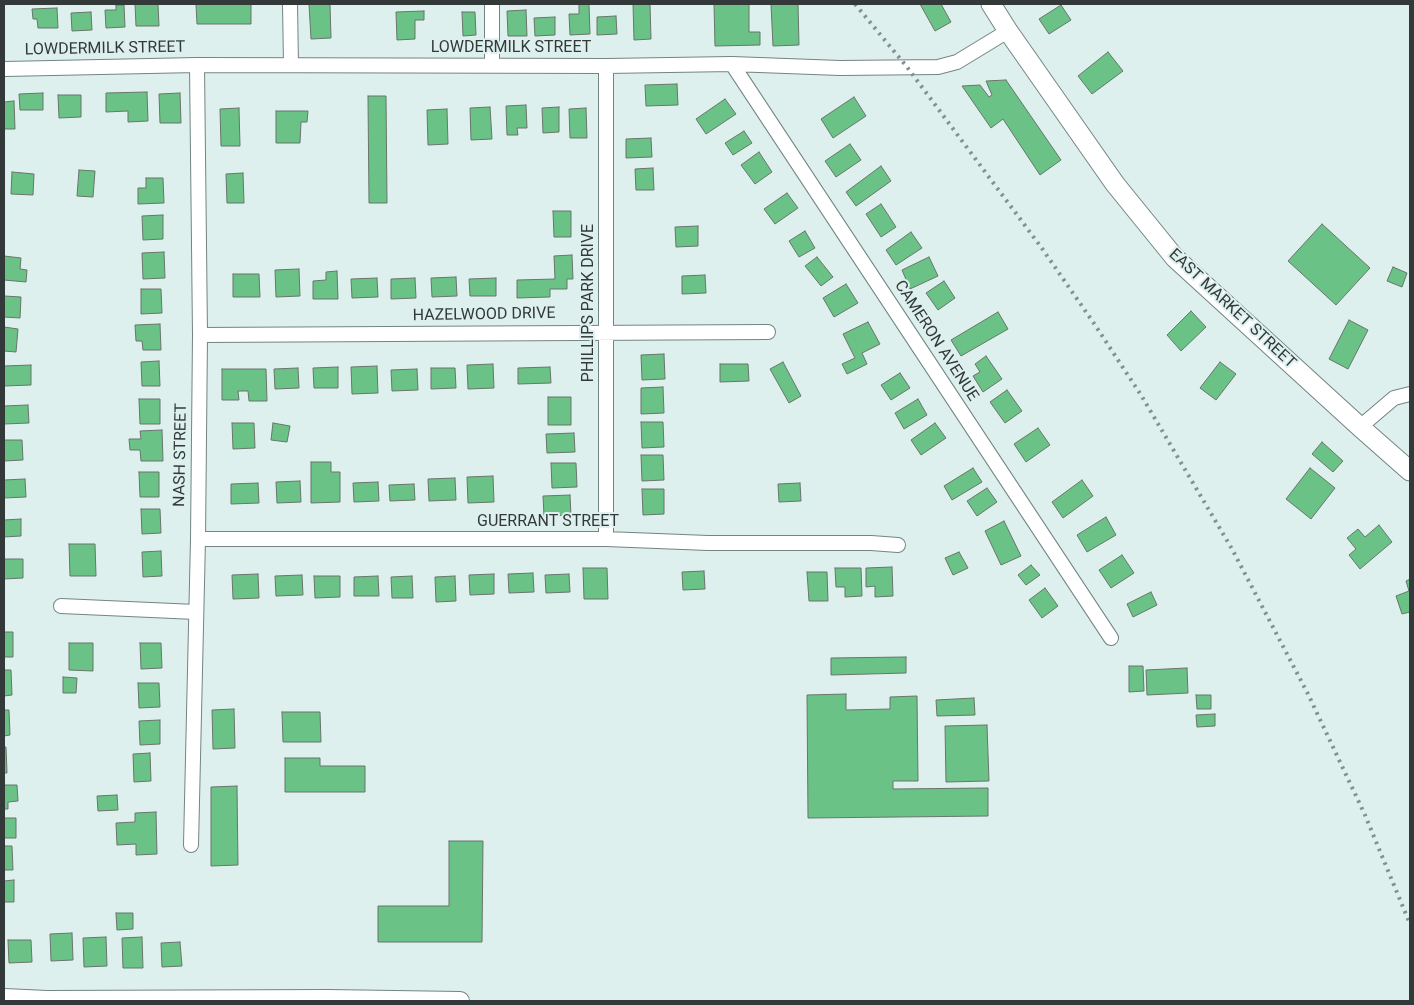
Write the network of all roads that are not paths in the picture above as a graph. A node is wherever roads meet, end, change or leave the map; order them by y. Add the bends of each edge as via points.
1 (290, 4) edge
2 (492, 4) edge
3 (991, 4) edge
4 (1008, 31) junction
5 (732, 64) junction
6 (197, 65) junction
7 (291, 65) junction
8 (492, 65) junction
9 (606, 66) junction
10 (4, 69) edge
11 (606, 332) junction
12 (768, 332) dead end
13 (200, 335) junction
14 (1410, 394) edge
15 (1360, 427) junction
16 (1410, 471) edge
17 (606, 539) junction
18 (198, 540) junction
19 (898, 545) dead end
20 (61, 606) dead end
21 (196, 612) junction
22 (1111, 638) dead end
23 (190, 845) dead end
24 (4, 998) edge
25 (47, 1001) edge
26 (460, 1001) edge

1 - 7 street
2 - 8 street
3 - 4 main road, EAST MARKET STREET
4 - 5 street, LOWDERMILK STREET via 957,62 938,67
4 - 15 main road, EAST MARKET STREET via 1115,184 1175,258
5 - 9 street, LOWDERMILK STREET
5 - 22 street, CAMERON AVENUE
6 - 7 street, LOWDERMILK STREET
6 - 10 street, LOWDERMILK STREET
6 - 13 street, NASH STREET
7 - 8 street, LOWDERMILK STREET
8 - 9 street, LOWDERMILK STREET
9 - 11 street, PHILLIPS PARK DRIVE
11 - 12 street, HAZELWOOD DRIVE
11 - 13 street, HAZELWOOD DRIVE
11 - 17 street, PHILLIPS PARK DRIVE
13 - 18 street, NASH STREET
14 - 15 street via 1394,398
15 - 16 main road, EAST MARKET STREET
17 - 18 street, GUERRANT STREET
17 - 19 street, GUERRANT STREET
18 - 21 street, NASH STREET
20 - 21 street
21 - 23 street, NASH STREET
24 - 25 street
25 - 26 street

